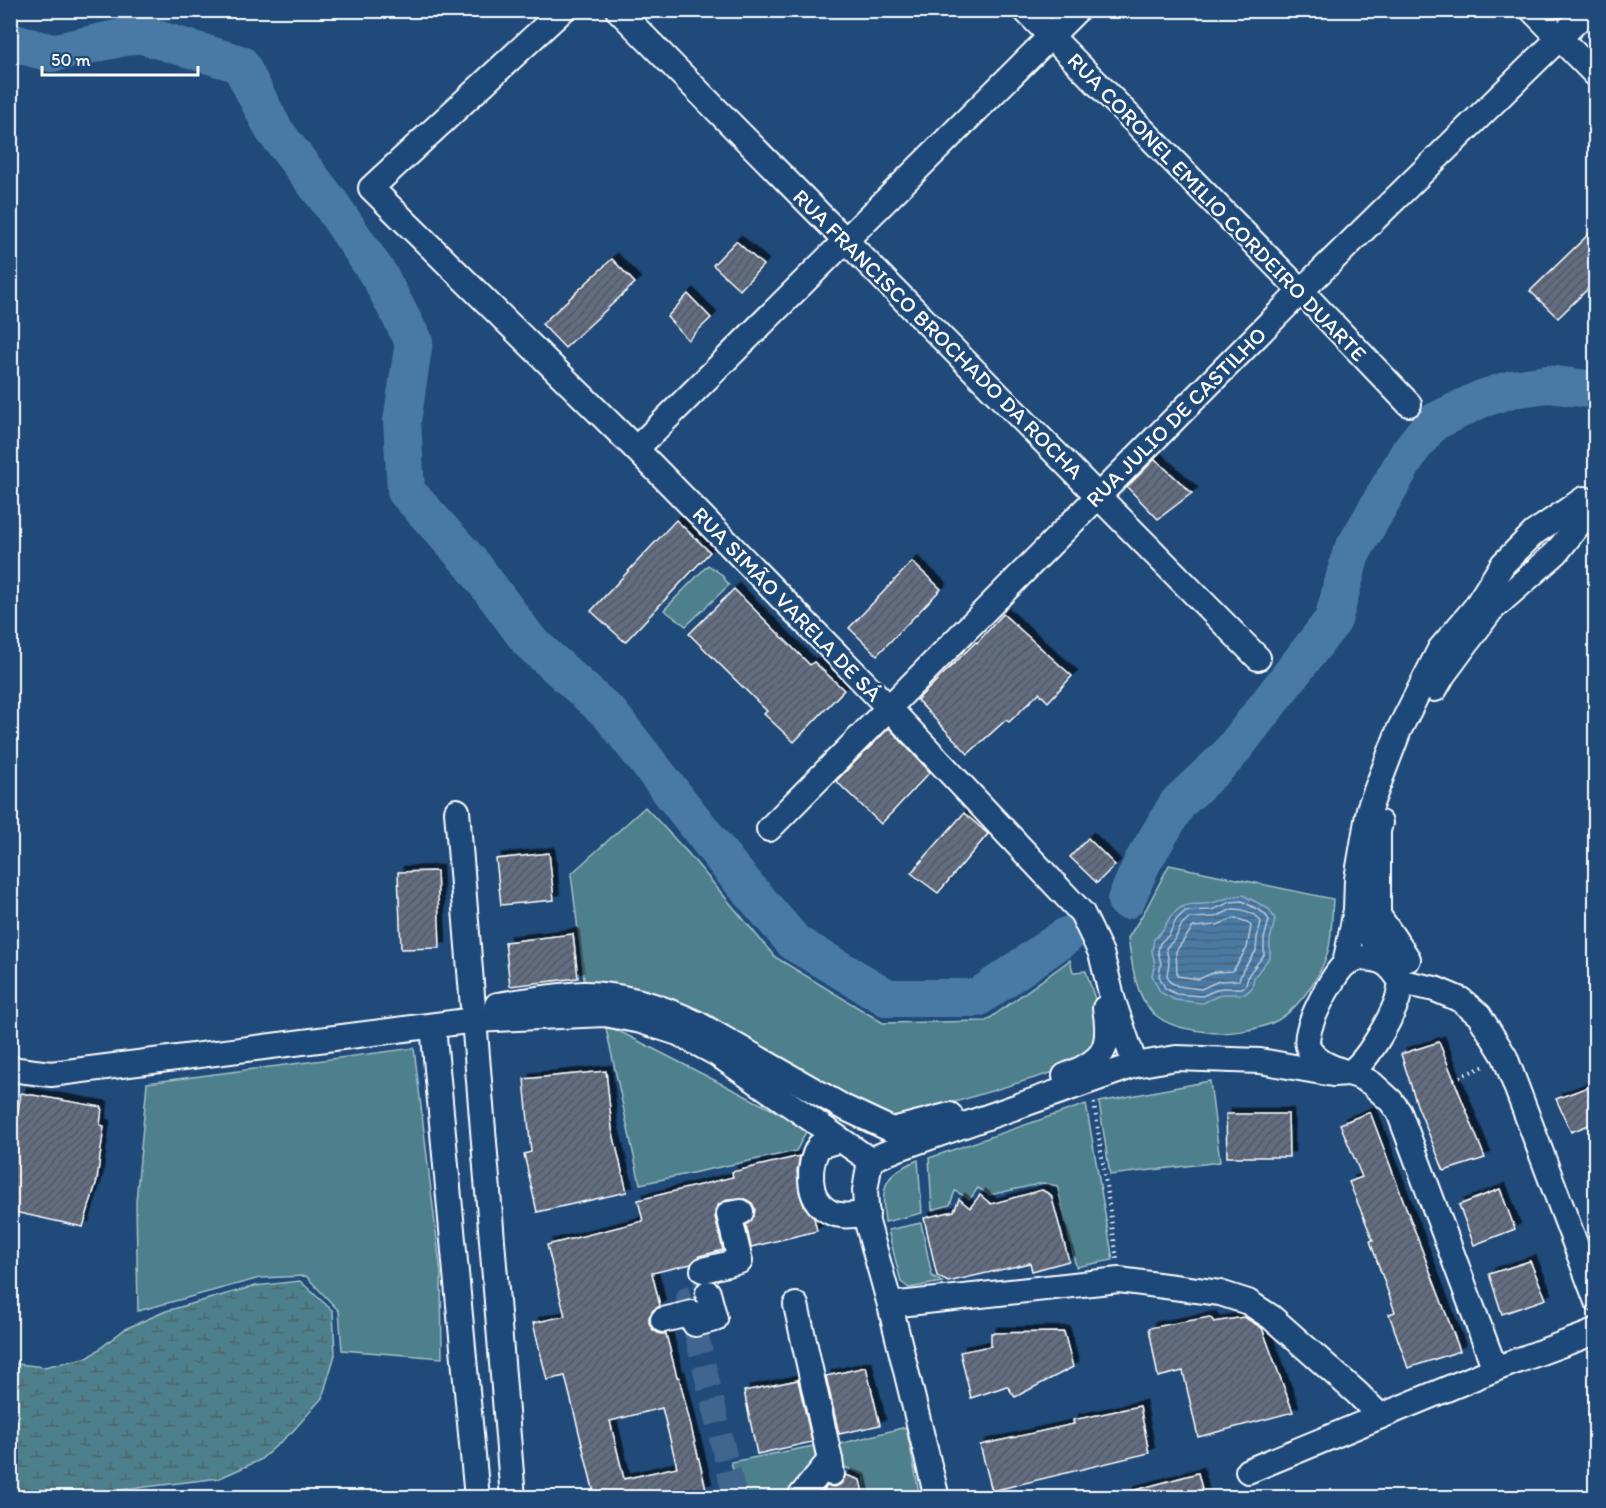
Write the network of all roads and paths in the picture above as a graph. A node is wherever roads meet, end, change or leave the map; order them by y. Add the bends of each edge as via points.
1 (563, 10) edge
2 (618, 10) edge
3 (1024, 10) edge
4 (1077, 10) edge
5 (1532, 10) edge
6 (1588, 10) edge
7 (1051, 37) junction
8 (1560, 39) junction
9 (1596, 75) edge
10 (846, 241) junction
11 (1301, 291) junction
12 (1409, 404) dead end
13 (636, 449) junction
14 (1098, 496) junction
15 (1592, 496) edge
16 (1258, 658) dead end
17 (889, 708) junction
18 (457, 811) dead end
19 (769, 829) dead end
20 (1356, 910) junction
21 (1086, 942) dead end
22 (1345, 964) junction
23 (1399, 968) junction
24 (475, 1014) junction
25 (433, 1026) junction
26 (1308, 1047) junction
27 (1505, 1058) junction
28 (1260, 1061) junction
29 (1135, 1065) junction
30 (10, 1069) edge
31 (1349, 1073) junction
32 (1454, 1079) dead end
33 (1091, 1081) junction
34 (840, 1140) junction
35 (870, 1160) junction
36 (741, 1212) dead end
37 (867, 1213) junction
38 (703, 1270) dead end
39 (1119, 1280) junction
40 (708, 1293) dead end
41 (1596, 1299) edge
42 (796, 1305) dead end
43 (890, 1305) junction
44 (663, 1320) dead end
45 (1596, 1330) edge
46 (1495, 1369) junction
47 (1380, 1416) junction
48 (1248, 1471) dead end
49 (477, 1497) edge
50 (513, 1497) edge
51 (799, 1497) edge
52 (937, 1497) edge

1 - 13 street, RUA SIMÃO VARELA DE SÁ via 371,188
2 - 10 street, RUA FRANCISCO BROCHADO DA ROCHA
3 - 7 street, RUA CORONEL EMILIO CORDEIRO DUARTE
4 - 7 street
5 - 8 street
6 - 8 street, RUA JULIO DE CASTILHO
7 - 10 street
7 - 11 street, RUA CORONEL EMILIO CORDEIRO DUARTE
8 - 9 street
8 - 11 street, RUA JULIO DE CASTILHO
10 - 13 street
10 - 14 street, RUA FRANCISCO BROCHADO DA ROCHA
11 - 12 street, RUA CORONEL EMILIO CORDEIRO DUARTE
11 - 14 street, RUA JULIO DE CASTILHO
13 - 17 street, RUA SIMÃO VARELA DE SÁ
14 - 16 street, RUA FRANCISCO BROCHADO DA ROCHA
14 - 17 street, RUA JULIO DE CASTILHO
15 - 20 street via 1548,548 1475,608 1440,649 1399,730 1369,809
15 - 23 street via 1556,553 1491,610 1443,675 1397,762 1378,831 1378,915
17 - 19 street, RUA JULIO DE CASTILHO
17 - 29 street, RUA SIMÃO VARELA DE SÁ via 1082,913 1101,953
18 - 24 street
20 - 22 street
20 - 23 street
21 - 24 street via 1095,963 1109,1029 1107,1042 1094,1063 968,1110 892,1130 843,1107 678,1014 628,999 584,994
22 - 23 street via 1358,958 1372,958
22 - 26 street via 1313,1016 1307,1032
23 - 27 street via 1461,1000 1479,1015
23 - 31 street via 1397,1001 1358,1068
24 - 25 street
24 - 34 street via 605,1014 678,1033 717,1054
24 - 50 street
25 - 30 street via 83,1071 51,1074
25 - 49 street
26 - 28 street
26 - 31 street via 1336,1070
27 - 32 path
27 - 41 street
28 - 29 street via 1176,1058
28 - 31 street via 1333,1074
29 - 33 street
31 - 46 street via 1371,1083 1399,1112
33 - 35 street
33 - 39 path
34 - 35 street
34 - 37 street via 819,1146 813,1156 811,1179 818,1202 829,1212 841,1215
35 - 37 street via 865,1191
36 - 38 street via 729,1214 740,1261
37 - 43 street
39 - 43 street
39 - 47 street via 1220,1293 1248,1302 1271,1317
40 - 44 street via 715,1319
42 - 51 street via 831,1466
43 - 52 street
45 - 46 street
46 - 47 street
47 - 48 street

